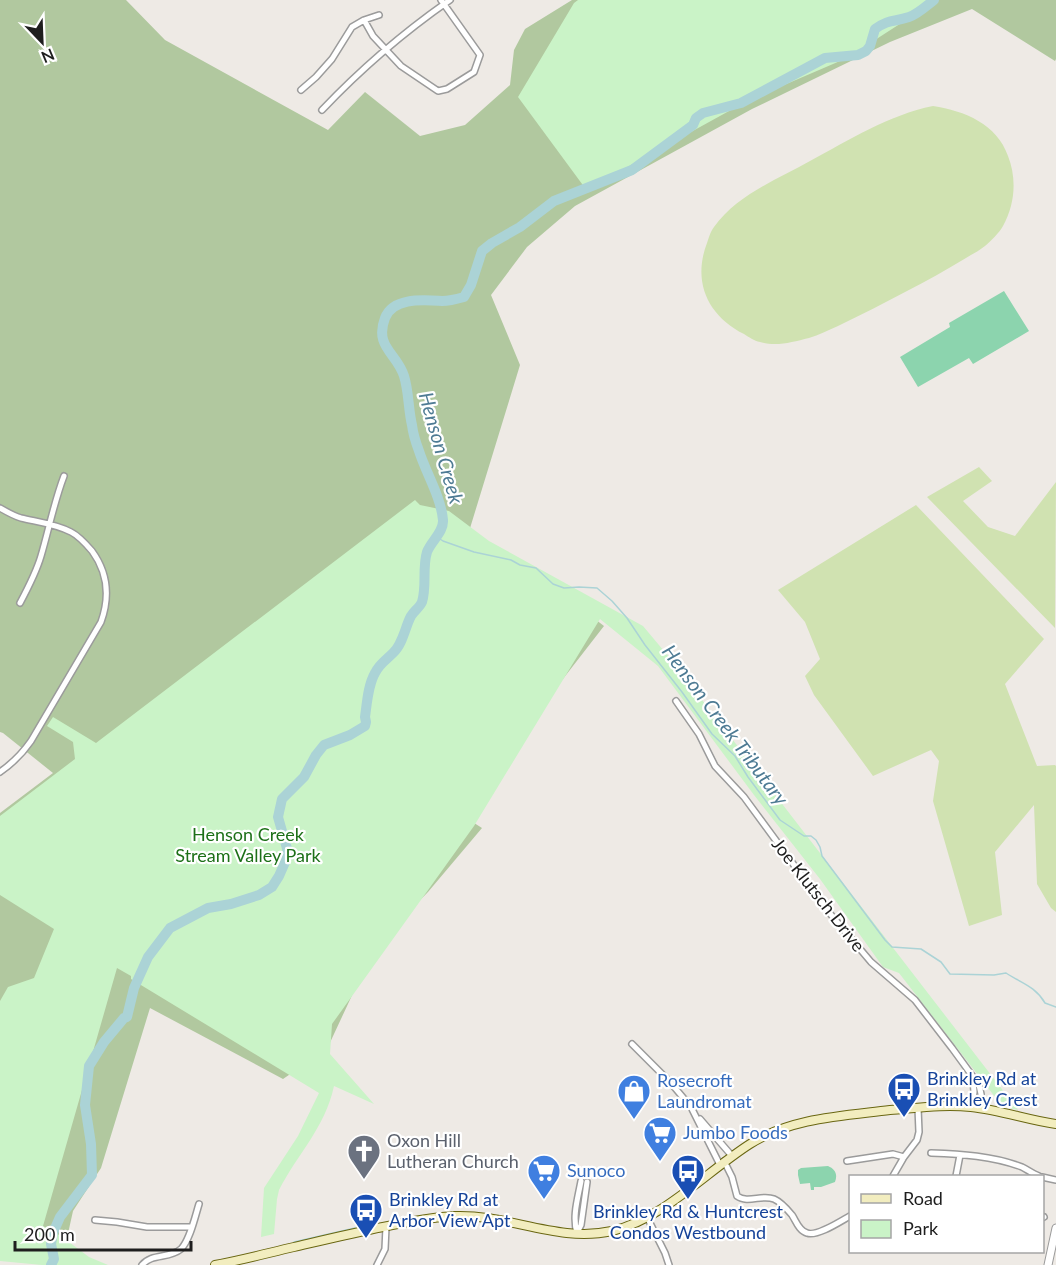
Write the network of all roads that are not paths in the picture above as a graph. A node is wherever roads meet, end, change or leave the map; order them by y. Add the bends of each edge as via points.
1 (445, 1) edge
2 (378, 15) dead end
3 (364, 20) junction
4 (385, 50) junction
5 (302, 90) dead end
6 (322, 110) dead end
7 (64, 476) dead end
8 (0, 508) edge
9 (49, 524) junction
10 (20, 603) dead end
11 (676, 701) dead end
12 (0, 772) edge
13 (632, 1044) dead end
14 (973, 1079) junction
15 (972, 1107) junction
16 (918, 1108) junction
17 (981, 1108) junction
18 (695, 1114) junction
19 (1056, 1124) edge
20 (931, 1153) dead end
21 (960, 1155) junction
22 (732, 1156) junction
23 (904, 1157) junction
24 (847, 1161) dead end
25 (722, 1163) junction
26 (894, 1175) edge
27 (956, 1175) edge
28 (1037, 1175) edge
29 (584, 1181) dead end
30 (200, 1204) dead end
31 (647, 1217) junction
32 (849, 1217) edge
33 (95, 1220) dead end
34 (191, 1227) junction
35 (386, 1227) junction
36 (1056, 1228) edge
37 (577, 1233) junction
38 (142, 1265) edge
39 (215, 1265) edge
40 (377, 1265) edge
41 (669, 1265) edge
42 (1048, 1265) edge

1 - 4 street
1 - 4 street via 480,55 474,72 438,91
2 - 3 street
3 - 4 street
3 - 5 street via 352,27 332,59
4 - 6 street
7 - 9 street
8 - 9 street
9 - 10 street via 33,578
9 - 12 street via 72,532 95,556 107,585 105,610 31,741 21,756
11 - 14 street, Joe Klutsch Drive via 715,766 749,804 827,910 871,962 915,1000
13 - 18 street
14 - 15 street
14 - 17 street, Joe Klutsch Drive via 980,1088
15 - 16 main road
15 - 17 main road
16 - 22 main road via 793,1125 758,1139
16 - 23 street via 917,1140
17 - 19 main road
18 - 22 street
18 - 25 street
20 - 21 street
21 - 27 street
21 - 28 street via 1018,1166
22 - 25 main road
23 - 24 street via 892,1154
23 - 26 street
25 - 31 main road
25 - 32 street via 732,1177 737,1196 774,1199 807,1234
29 - 37 street via 575,1215
30 - 34 street
31 - 37 main road via 611,1231
31 - 41 street
33 - 34 street via 147,1227
34 - 38 street via 181,1248 150,1258
35 - 37 main road via 442,1217 476,1216 551,1232
35 - 39 main road
35 - 40 street via 385,1249
36 - 42 street

